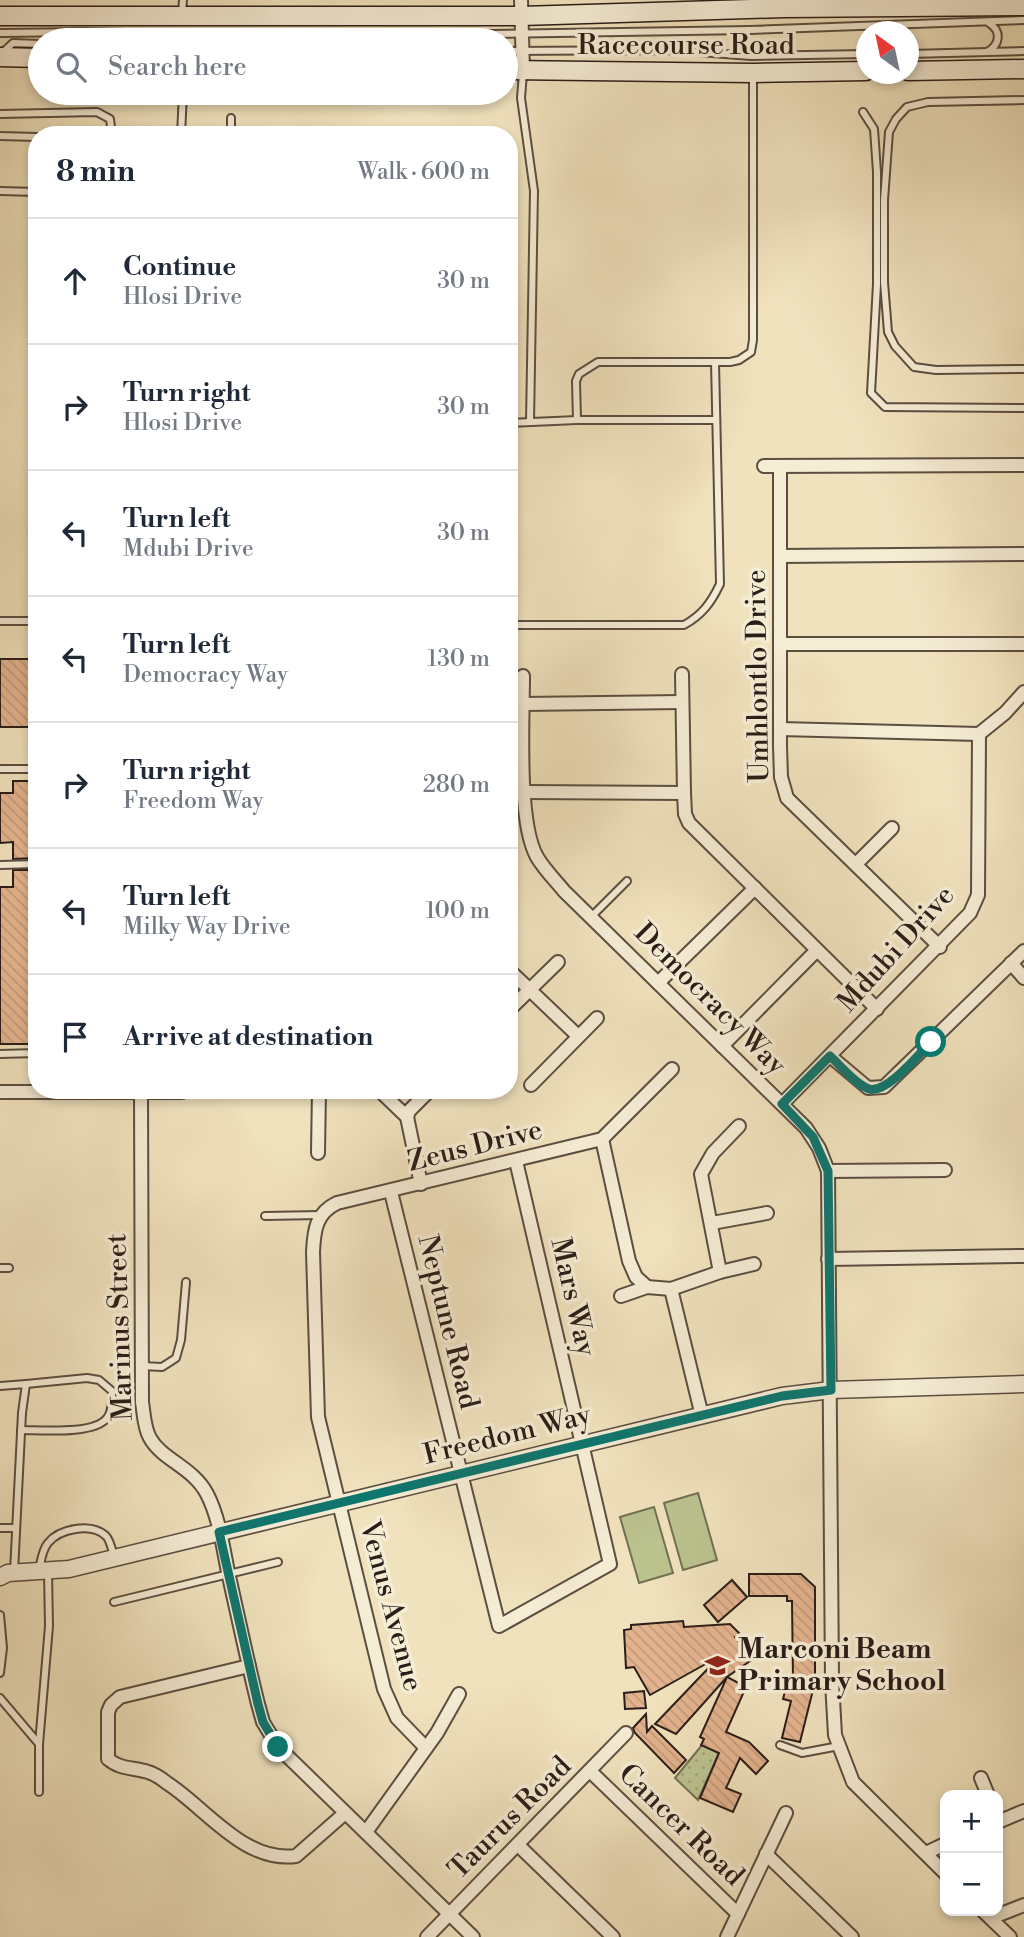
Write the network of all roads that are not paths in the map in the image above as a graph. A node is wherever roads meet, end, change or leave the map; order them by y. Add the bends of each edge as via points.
1 (940, 3) edge
2 (970, 3) edge
3 (1024, 6) edge
4 (183, 8) edge
5 (0, 16) edge
6 (521, 16) edge
7 (1024, 20) edge
8 (980, 21) junction
9 (396, 28) edge
10 (750, 30) junction
11 (0, 33) edge
12 (28, 33) edge
13 (28, 44) edge
14 (518, 51) edge
15 (522, 51) junction
16 (1024, 51) edge
17 (981, 53) junction
18 (919, 54) edge
19 (856, 55) edge
20 (0, 56) edge
21 (28, 57) edge
22 (518, 60) edge
23 (752, 64) junction
24 (1024, 69) edge
25 (518, 70) edge
26 (856, 70) edge
27 (919, 71) edge
28 (518, 84) edge
29 (1024, 100) edge
30 (182, 105) edge
31 (863, 112) dead end
32 (0, 114) edge
33 (231, 118) dead end
34 (111, 126) edge
35 (181, 126) edge
36 (231, 126) edge
37 (0, 136) edge
38 (28, 137) edge
39 (0, 191) edge
40 (28, 192) edge
41 (715, 362) junction
42 (1024, 369) edge
43 (1024, 408) edge
44 (577, 420) junction
45 (715, 420) junction
46 (530, 422) junction
47 (518, 423) edge
48 (1024, 465) edge
49 (764, 466) dead end
50 (780, 466) junction
51 (1024, 554) edge
52 (780, 556) junction
53 (0, 621) edge
54 (28, 621) edge
55 (518, 625) edge
56 (780, 644) junction
57 (1024, 644) edge
58 (682, 674) dead end
59 (523, 676) dead end
60 (1024, 692) edge
61 (682, 702) junction
62 (523, 704) junction
63 (780, 729) junction
64 (979, 734) junction
65 (0, 769) edge
66 (28, 769) edge
67 (524, 792) junction
68 (684, 793) junction
69 (892, 828) dead end
70 (857, 863) junction
71 (28, 864) edge
72 (0, 865) edge
73 (628, 881) dead end
74 (755, 888) junction
75 (592, 917) junction
76 (940, 947) junction
77 (816, 951) junction
78 (1024, 951) edge
79 (558, 962) dead end
80 (1011, 963) junction
81 (1024, 978) edge
82 (518, 979) edge
83 (658, 983) junction
84 (529, 989) junction
85 (518, 1001) edge
86 (877, 1009) junction
87 (597, 1018) dead end
88 (578, 1036) junction
89 (722, 1046) junction
90 (28, 1053) edge
91 (0, 1054) edge
92 (830, 1056) junction
93 (672, 1069) dead end
94 (531, 1085) dead end
95 (0, 1092) edge
96 (28, 1092) edge
97 (141, 1099) edge
98 (319, 1099) edge
99 (388, 1099) edge
100 (421, 1099) edge
101 (782, 1104) junction
102 (407, 1117) junction
103 (738, 1126) dead end
104 (602, 1139) junction
105 (317, 1153) dead end
106 (516, 1161) junction
107 (945, 1170) dead end
108 (828, 1171) junction
109 (421, 1184) junction
110 (391, 1192) junction
111 (767, 1213) dead end
112 (320, 1215) junction
113 (265, 1216) dead end
114 (712, 1223) junction
115 (1024, 1256) edge
116 (828, 1259) junction
117 (754, 1264) dead end
118 (0, 1268) edge
119 (9, 1268) dead end
120 (720, 1272) junction
121 (186, 1282) dead end
122 (647, 1287) junction
123 (671, 1289) junction
124 (621, 1296) dead end
125 (142, 1366) junction
126 (26, 1384) junction
127 (1024, 1384) edge
128 (0, 1386) edge
129 (831, 1390) junction
130 (702, 1416) junction
131 (21, 1430) junction
132 (582, 1444) junction
133 (460, 1473) junction
134 (339, 1504) junction
135 (0, 1528) edge
136 (16, 1528) junction
137 (219, 1532) junction
138 (115, 1558) junction
139 (278, 1562) dead end
140 (43, 1572) junction
141 (6, 1573) edge
142 (229, 1574) junction
143 (114, 1602) dead end
144 (0, 1615) edge
145 (499, 1626) joint
146 (1, 1648) edge
147 (1, 1663) edge
148 (249, 1666) junction
149 (0, 1674) edge
150 (459, 1693) dead end
151 (0, 1698) edge
152 (626, 1733) dead end
153 (39, 1744) junction
154 (780, 1745) dead end
155 (839, 1746) junction
156 (426, 1748) junction
157 (590, 1771) junction
158 (981, 1778) dead end
159 (986, 1790) edge
160 (39, 1792) dead end
161 (1024, 1811) edge
162 (786, 1812) dead end
163 (344, 1814) junction
164 (1003, 1819) edge
165 (366, 1832) junction
166 (518, 1845) junction
167 (940, 1846) edge
168 (926, 1853) junction
169 (766, 1854) junction
170 (940, 1868) edge
171 (1024, 1905) edge
172 (1003, 1911) edge
173 (449, 1914) junction
174 (738, 1914) junction
175 (988, 1916) edge
176 (427, 1937) edge
177 (473, 1937) edge
178 (613, 1937) edge
179 (727, 1937) edge
180 (852, 1937) edge
181 (1010, 1937) edge

1 - 2 main road, Racecourse Road
1 - 6 main road, Racecourse Road
2 - 3 main road, Racecourse Road
4 - 5 main road, Racecourse Road
4 - 6 main road, Racecourse Road
6 - 9 lane
6 - 10 lane
6 - 15 street
7 - 8 lane
8 - 10 lane
8 - 17 lane via 994,26 999,35 993,49
10 - 23 lane via 741,35 738,44
11 - 12 lane
13 - 20 lane via 13,43
14 - 15 lane
15 - 22 street
15 - 23 lane via 673,50
16 - 17 lane
17 - 18 lane
19 - 23 lane
20 - 21 main road
23 - 25 main road, Racecourse Road
23 - 26 main road, Racecourse Road
23 - 41 lane via 753,340 746,356
24 - 27 main road
28 - 46 lane via 534,191
29 - 42 lane via 928,102 907,107 896,119 889,132 884,282 888,332 914,367
30 - 35 lane
31 - 43 lane via 874,129 877,172 874,399 885,407
32 - 34 lane via 97,112 110,119
33 - 36 lane
37 - 38 lane
39 - 40 lane
41 - 44 lane via 598,362 576,381
41 - 45 lane
44 - 45 lane
44 - 46 lane
45 - 55 lane via 720,584 698,618 684,625
46 - 47 lane
48 - 50 street
49 - 50 street
50 - 52 street, Umhlontlo Drive
51 - 52 street
52 - 56 street, Umhlontlo Drive
53 - 54 lane
56 - 57 street
56 - 63 street, Umhlontlo Drive
58 - 61 street
59 - 62 street, Democracy Way
60 - 64 street
61 - 62 street
61 - 68 street
62 - 67 street, Democracy Way
63 - 64 street
63 - 70 street, Umhlontlo Drive via 781,778 787,798
64 - 76 street, Mdubi Drive via 978,895 970,913
65 - 66 lane
67 - 68 street
67 - 75 street, Democracy Way via 528,836 537,857
68 - 74 street via 689,823
69 - 70 street
70 - 76 street, Umhlontlo Drive
71 - 72 lane
73 - 75 lane
74 - 77 street
74 - 83 street
75 - 83 street, Democracy Way
76 - 86 street, Mdubi Drive
77 - 86 street
77 - 89 street
78 - 80 street
79 - 84 street
80 - 81 street
80 - 92 street via 884,1087 868,1088
82 - 84 street
83 - 89 street, Democracy Way
84 - 85 street
84 - 88 street
86 - 92 street, Mdubi Drive
87 - 88 street
88 - 94 street
89 - 101 street, Democracy Way
90 - 91 lane
92 - 101 street, Mdubi Drive
93 - 104 street
95 - 96 street
97 - 125 street, Marinus Street
98 - 105 street
99 - 102 street
100 - 102 street
101 - 108 street, Democracy Way via 813,1137
102 - 109 street
103 - 114 street via 701,1174
104 - 106 street, Zeus Drive
104 - 122 street via 629,1261
106 - 109 street, Zeus Drive
106 - 132 street, Mars Way
107 - 108 street
108 - 116 street, Democracy Way
109 - 110 street, Zeus Drive
110 - 112 street, Zeus Drive via 337,1203
110 - 133 street, Neptune Road
111 - 114 street
112 - 113 lane, Zeus Drive
112 - 134 street, Venus Avenue via 313,1252 316,1405
114 - 120 street
115 - 116 street
116 - 129 street, Democracy Way
117 - 120 street
118 - 119 lane
120 - 123 street
121 - 125 lane via 176,1357 162,1367
122 - 123 street
122 - 124 street
123 - 130 street
125 - 137 street, Marinus Street via 150,1439 200,1482
126 - 128 lane
126 - 131 lane
126 - 131 lane via 99,1380 112,1391 112,1405 107,1418 96,1426
127 - 129 street, Freedom Way
129 - 130 street, Freedom Way via 782,1396
129 - 155 street, Democracy Way via 832,1682
130 - 132 street, Freedom Way
131 - 136 lane
132 - 133 street, Freedom Way
132 - 145 street, Mars Way via 610,1564
133 - 134 street, Freedom Way
133 - 145 street, Neptune Road
134 - 137 street, Freedom Way
134 - 156 street, Venus Avenue via 384,1689 397,1718
135 - 136 lane
136 - 141 lane
137 - 138 street, Freedom Way
137 - 142 street, Marinus Street
138 - 140 street, Freedom Way
138 - 140 lane via 107,1536 80,1528 50,1540
139 - 142 lane
140 - 141 street, Freedom Way
140 - 153 lane via 49,1626
142 - 143 lane
142 - 148 street, Marinus Street
144 - 146 lane
146 - 147 lane
147 - 149 lane
148 - 163 street, Marinus Street via 271,1738
148 - 163 street via 120,1697 108,1712 108,1759 116,1766 148,1772 168,1783 240,1841 268,1854 296,1856
150 - 156 street
151 - 153 lane
152 - 157 street, Taurus Road
153 - 160 lane
154 - 155 lane via 802,1753
155 - 168 street, Democracy Way via 853,1782
156 - 165 street
157 - 166 street, Taurus Road
157 - 174 street, Cancer Road
158 - 159 street
161 - 164 street
162 - 169 street
163 - 165 street, Marinus Street
165 - 173 street, Marinus Street
166 - 173 street, Taurus Road
166 - 178 street
167 - 168 street
168 - 170 street, Democracy Way
169 - 174 street
169 - 180 street
171 - 172 street
173 - 176 street, Taurus Road
173 - 177 street, Marinus Street
174 - 179 street
175 - 181 street

